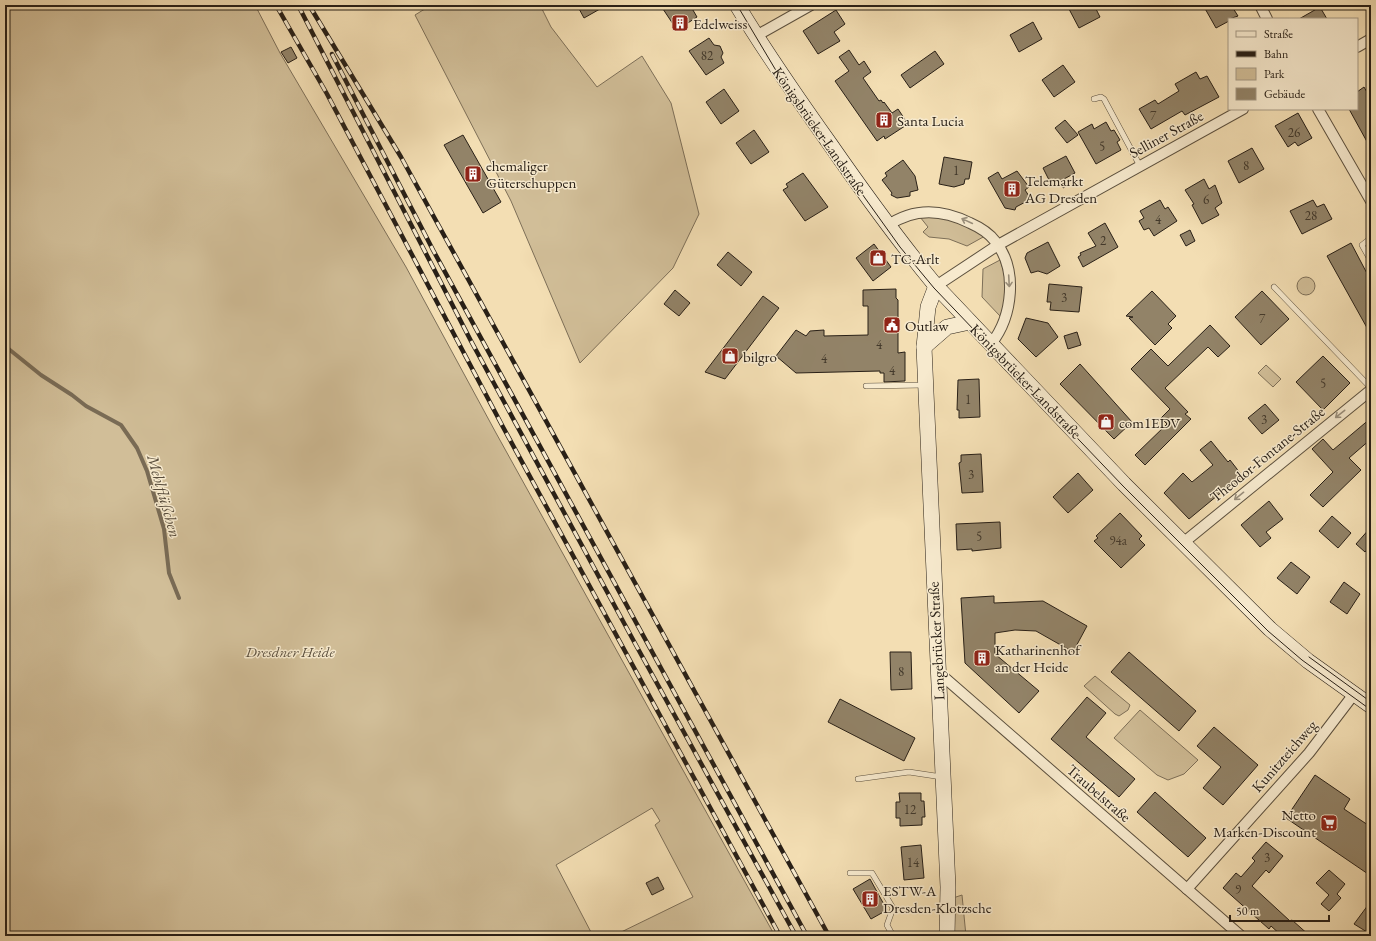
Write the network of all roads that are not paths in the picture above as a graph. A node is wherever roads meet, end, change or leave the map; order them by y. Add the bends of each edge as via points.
1 (737, 5) edge
2 (811, 5) edge
3 (1260, 5) edge
4 (1267, 18) edge
5 (756, 36) junction
6 (1371, 39) edge
7 (1358, 46) edge
8 (1094, 99) dead end
9 (1241, 110) edge
10 (1319, 110) edge
11 (1140, 166) junction
12 (1371, 201) edge
13 (887, 226) junction
14 (1371, 238) edge
15 (994, 247) junction
16 (1371, 261) edge
17 (936, 286) junction
18 (1274, 287) dead end
19 (970, 322) junction
20 (991, 344) junction
21 (924, 347) junction
22 (925, 385) junction
23 (866, 386) dead end
24 (1371, 389) edge
25 (1183, 543) junction
26 (938, 672) junction
27 (1365, 698) edge
28 (943, 778) junction
29 (858, 779) dead end
30 (850, 873) dead end
31 (1187, 889) junction
32 (893, 936) edge
33 (947, 936) edge
34 (1241, 936) edge

1 - 5 main road, Königsbrücker Landstraße
2 - 5 street
3 - 4 street
5 - 13 main road, Königsbrücker Landstraße
6 - 7 street
8 - 11 lane via 1104,99
9 - 11 street, Selliner Straße
10 - 12 street
11 - 15 street, Selliner Straße
15 -> 13 street via 994,240 976,226 939,212 913,213
13 - 17 main road, Königsbrücker Landstraße
14 - 16 lane via 1362,245
15 - 17 street
15 -> 20 street via 1007,265 1010,293 1005,316
17 - 19 main road, Königsbrücker Landstraße
17 - 21 main road, Langebrücker Straße via 928,307
18 - 24 lane
19 - 20 main road, Königsbrücker Landstraße
19 - 21 main road via 941,330
20 - 25 main road, Königsbrücker Landstraße
21 - 22 main road, Langebrücker Straße
22 - 23 lane
22 - 26 main road, Langebrücker Straße
24 -> 25 street, Theodor-Fontane-Straße
25 - 27 main road, Königsbrücker Landstraße via 1270,629 1308,661
26 - 28 main road, Langebrücker Straße
26 - 31 street, Traubelstraße
27 - 31 street, Kunitzteichweg via 1309,753
28 - 29 lane via 909,772
28 - 33 main road, Langebrücker Straße via 948,887
30 - 32 lane via 872,873 893,908 887,925
31 - 34 street, Traubelstraße

